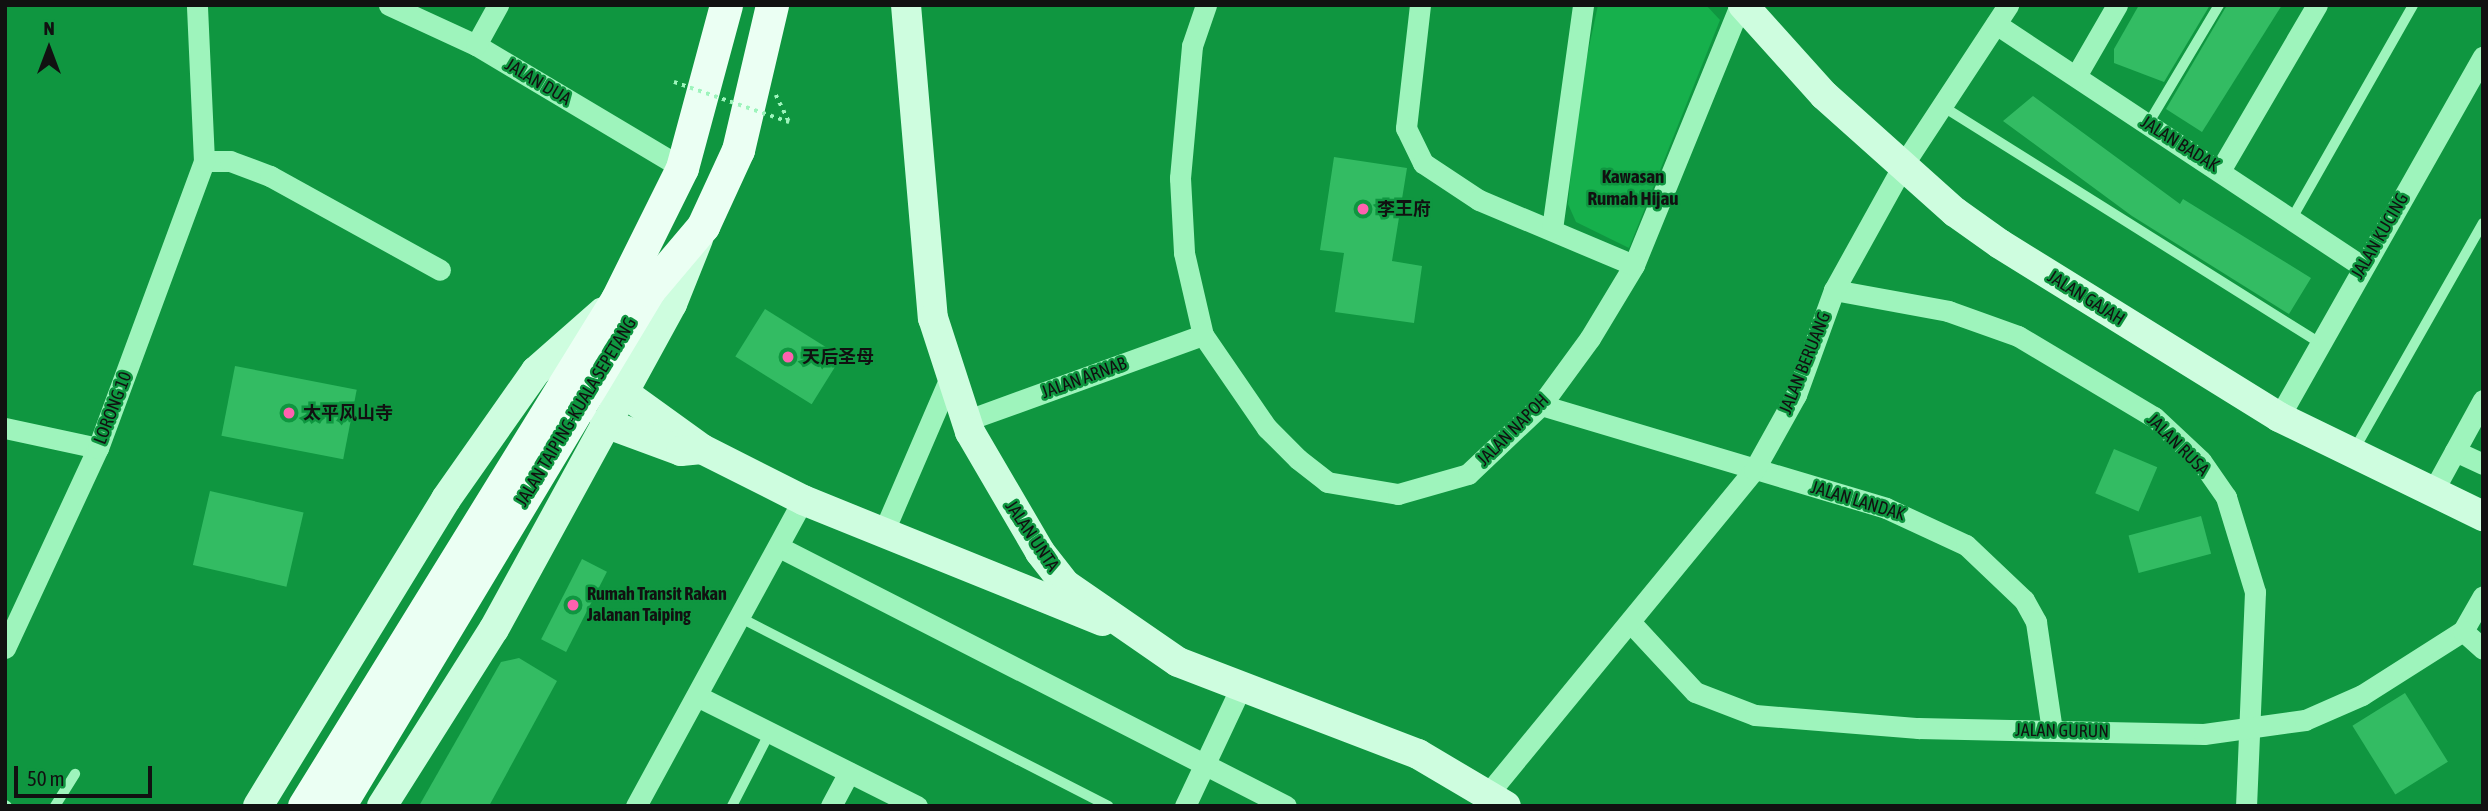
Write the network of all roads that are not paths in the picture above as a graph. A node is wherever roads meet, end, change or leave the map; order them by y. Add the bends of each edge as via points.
1 (197, 5) edge
2 (388, 5) edge
3 (498, 5) edge
4 (906, 5) edge
5 (1206, 5) edge
6 (1420, 5) edge
7 (1583, 5) edge
8 (1741, 5) edge
9 (2008, 5) edge
10 (2117, 5) edge
11 (2220, 5) edge
12 (2317, 5) edge
13 (2413, 5) edge
14 (775, 7) edge
15 (729, 11) edge
16 (1996, 24) junction
17 (476, 45) junction
18 (2483, 57) edge
19 (2076, 76) junction
20 (1942, 106) junction
21 (2148, 124) junction
22 (204, 162) junction
23 (1905, 162) junction
24 (682, 168) junction
25 (2221, 169) junction
26 (2291, 220) junction
27 (2483, 223) edge
28 (703, 226) junction
29 (1552, 229) junction
30 (1634, 265) junction
31 (2362, 266) junction
32 (440, 270) dead end
33 (1835, 290) junction
34 (617, 299) junction
35 (1203, 335) junction
36 (2320, 344) junction
37 (949, 380) junction
38 (623, 392) junction
39 (2483, 400) edge
40 (1541, 405) junction
41 (2279, 417) junction
42 (965, 421) junction
43 (605, 423) junction
44 (5, 428) edge
45 (98, 448) junction
46 (702, 449) junction
47 (2455, 451) junction
48 (2351, 456) junction
49 (2483, 464) edge
50 (1754, 470) junction
51 (2432, 492) junction
52 (803, 500) junction
53 (2483, 516) edge
54 (883, 533) junction
55 (779, 547) junction
56 (1000, 582) junction
57 (1065, 584) junction
58 (2483, 596) edge
59 (739, 617) junction
60 (1117, 623) junction
61 (1631, 623) junction
62 (2463, 631) junction
63 (5, 648) edge
64 (2483, 649) edge
65 (1239, 691) junction
66 (697, 696) junction
67 (2052, 730) junction
68 (2254, 730) junction
69 (769, 732) junction
70 (1205, 765) junction
71 (849, 772) junction
72 (75, 774) dead end
73 (1496, 800) edge
74 (55, 806) edge
75 (258, 806) edge
76 (304, 806) edge
77 (339, 806) edge
78 (382, 806) edge
79 (636, 806) edge
80 (732, 806) edge
81 (831, 806) edge
82 (918, 806) edge
83 (1109, 806) edge
84 (1185, 806) edge
85 (1286, 806) edge
86 (2246, 806) edge

1 - 22 street, LORONG 10
2 - 17 street, JALAN DUA
3 - 17 street
4 - 37 main road, JALAN UNTA via 933,318
5 - 35 street, JALAN NAPOH via 1192,46 1180,178 1184,253
6 - 29 street via 1406,128 1415,153 1479,200
7 - 29 street
8 - 23 main road, JALAN GAJAH via 1824,95
8 - 30 street, JALAN NAPOH
9 - 16 street, JALAN BERUANG
10 - 19 street
11 - 21 lane
12 - 25 street
13 - 26 lane
14 - 28 main road, JALAN TAIPING-KUALA SEPETANG via 738,150
15 - 24 main road, JALAN TAIPING-KUALA SEPETANG
16 - 19 street, JALAN BADAK
16 - 20 street, JALAN BERUANG
17 - 24 street, JALAN DUA
18 - 31 street, JALAN KUCING
19 - 21 street, JALAN BADAK
20 - 23 street, JALAN BERUANG
20 - 36 lane
21 - 25 street, JALAN BADAK
22 - 32 street via 230,161 271,176
22 - 45 street, LORONG 10
23 - 33 street, JALAN BERUANG
23 - 41 main road, JALAN GAJAH via 1955,212 2000,244
24 - 34 main road, JALAN TAIPING-KUALA SEPETANG
25 - 26 street, JALAN BADAK
26 - 31 street, JALAN BADAK
27 - 48 lane
28 - 38 main road via 672,304
28 - 77 main road, JALAN TAIPING-KUALA SEPETANG via 649,290
29 - 30 street
30 - 40 street, JALAN NAPOH
31 - 36 street, JALAN KUCING
33 - 50 street, JALAN BERUANG via 1796,395
33 - 68 street, JALAN RUSA via 1948,311 2018,336 2154,417 2201,461 2226,497 2255,592
34 - 75 main road via 536,371 446,499
34 - 76 main road, JALAN TAIPING-KUALA SEPETANG
35 - 40 street, JALAN NAPOH via 1267,428 1297,459 1327,482 1363,493 1429,489 1468,474
35 - 42 street, JALAN ARNAB
36 - 41 street, JALAN KUCING
37 - 42 main road, JALAN UNTA
37 - 54 street
38 - 43 main road
38 - 46 main road
39 - 47 street
40 - 50 street, JALAN LANDAK
41 - 48 main road, JALAN GAJAH
42 - 57 main road, JALAN UNTA via 1017,517
43 - 46 main road via 681,451
43 - 78 main road via 494,629
44 - 45 street
45 - 63 street, LORONG 10
46 - 52 main road
47 - 49 street
47 - 51 street
48 - 51 main road, JALAN GAJAH
50 - 61 street, JALAN BERUANG
50 - 67 street, JALAN LANDAK via 1938,527 2000,574 2036,622
51 - 53 main road, JALAN GAJAH
52 - 54 main road
52 - 55 street
54 - 56 main road
55 - 59 street
55 - 70 street
56 - 57 main road
56 - 60 main road via 1081,617
57 - 60 main road, JALAN UNTA
58 - 62 street, JALAN GURUN
59 - 66 street
59 - 83 lane
60 - 65 main road, JALAN UNTA
61 - 67 street, JALAN GURUN via 1695,691 1755,715 1814,724
61 - 73 street, JALAN BERUANG
62 - 64 street
62 - 68 street, JALAN GURUN via 2362,695 2305,720
65 - 70 street
65 - 73 main road, JALAN UNTA via 1370,733
66 - 69 street
66 - 79 street
67 - 68 street, JALAN GURUN
68 - 86 street, JALAN RUSA
69 - 71 street
69 - 80 lane
70 - 84 street
70 - 85 street
71 - 81 street
71 - 82 street
72 - 74 lane

